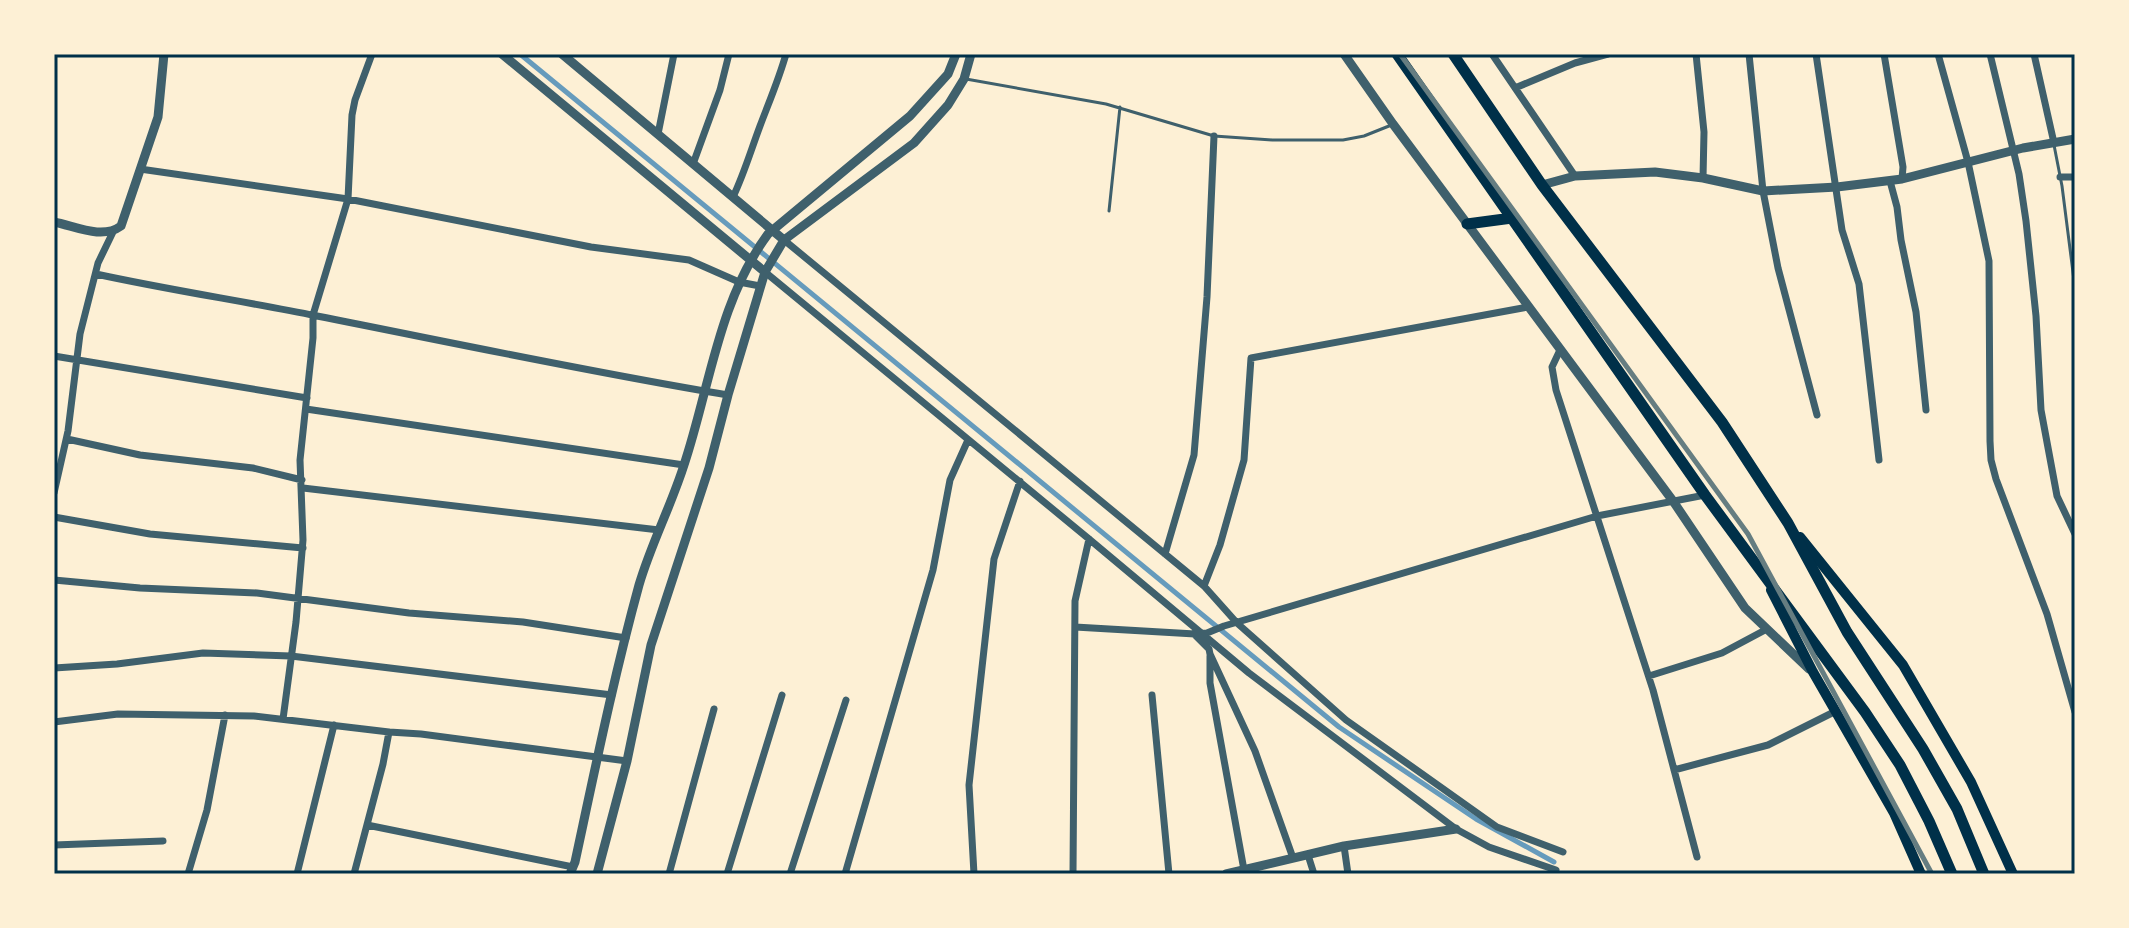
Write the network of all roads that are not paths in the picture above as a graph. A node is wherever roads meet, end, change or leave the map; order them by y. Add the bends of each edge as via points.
1 (164, 54) edge
2 (372, 54) edge
3 (502, 54) edge
4 (562, 54) edge
5 (674, 54) edge
6 (729, 54) edge
7 (786, 54) edge
8 (956, 54) edge
9 (971, 54) edge
10 (1344, 54) edge
11 (1397, 54) edge
12 (1453, 54) edge
13 (1492, 54) edge
14 (1608, 54) edge
15 (1696, 54) edge
16 (1749, 54) edge
17 (1816, 54) edge
18 (1884, 54) edge
19 (1938, 54) edge
20 (1990, 54) edge
21 (2034, 54) edge
22 (964, 79) junction
23 (1515, 88) junction
24 (1120, 107) junction
25 (1393, 124) junction
26 (658, 134) junction
27 (1214, 136) junction
28 (2075, 139) edge
29 (2054, 143) junction
30 (2014, 151) junction
31 (1968, 162) junction
32 (693, 164) junction
33 (140, 169) junction
34 (1575, 176) junction
35 (2060, 177) junction
36 (2075, 177) edge
37 (1703, 178) junction
38 (1902, 179) junction
39 (1890, 181) junction
40 (1542, 185) junction
41 (1837, 187) junction
42 (1763, 191) junction
43 (733, 197) junction
44 (348, 199) junction
45 (1109, 211) dead end
46 (1512, 218) junction
47 (54, 222) edge
48 (1467, 224) junction
49 (113, 232) junction
50 (770, 232) junction
51 (783, 242) junction
52 (753, 257) junction
53 (768, 268) junction
54 (96, 274) junction
55 (739, 282) junction
56 (760, 286) junction
57 (2075, 288) edge
58 (1528, 307) junction
59 (313, 315) junction
60 (1560, 350) junction
61 (54, 356) edge
62 (78, 360) junction
63 (703, 391) junction
64 (728, 395) junction
65 (307, 398) junction
66 (306, 409) junction
67 (1926, 410) dead end
68 (1817, 415) dead end
69 (67, 439) junction
70 (968, 440) junction
71 (54, 449) edge
72 (64, 451) junction
73 (1879, 460) dead end
74 (684, 465) junction
75 (1020, 481) junction
76 (302, 484) junction
77 (54, 493) edge
78 (1705, 495) junction
79 (1673, 501) junction
80 (1597, 516) junction
81 (54, 517) edge
82 (1788, 523) junction
83 (659, 530) junction
84 (2075, 534) edge
85 (1089, 539) junction
86 (303, 548) junction
87 (1165, 554) junction
88 (1763, 574) junction
89 (54, 580) edge
90 (1204, 586) junction
91 (298, 600) junction
92 (1237, 623) junction
93 (1075, 627) junction
94 (1767, 629) junction
95 (1202, 634) junction
96 (626, 638) junction
97 (1210, 654) junction
98 (291, 656) junction
99 (54, 668) edge
100 (1813, 672) junction
101 (1649, 676) junction
102 (612, 695) junction
103 (782, 695) dead end
104 (1152, 695) dead end
105 (846, 700) dead end
106 (714, 709) dead end
107 (1836, 711) junction
108 (2075, 712) edge
109 (225, 715) junction
110 (283, 719) junction
111 (54, 722) edge
112 (334, 725) junction
113 (389, 732) junction
114 (598, 756) junction
115 (627, 761) junction
116 (1674, 770) junction
117 (367, 825) junction
118 (1456, 829) junction
119 (163, 841) dead end
120 (54, 845) edge
121 (1344, 846) junction
122 (1563, 852) dead end
123 (1308, 855) junction
124 (1697, 857) dead end
125 (1293, 858) junction
126 (571, 870) edge
127 (1244, 870) junction
128 (188, 874) edge
129 (297, 874) edge
130 (354, 874) edge
131 (597, 874) edge
132 (669, 874) edge
133 (727, 874) edge
134 (790, 874) edge
135 (845, 874) edge
136 (974, 874) edge
137 (1073, 874) edge
138 (1169, 874) edge
139 (1226, 874) edge
140 (1314, 874) edge
141 (1348, 874) edge
142 (1543, 874) edge
143 (1921, 874) edge
144 (1952, 874) edge
145 (1984, 874) edge
146 (2013, 874) edge

1 - 33 street via 158,117
2 - 44 street via 352,115
3 - 52 street
4 - 26 street
5 - 26 street
6 - 32 street
7 - 43 street
8 - 50 street via 948,74 910,116
9 - 22 street
10 - 25 street
11 - 46 highway
12 - 40 highway
13 - 23 street
14 - 23 street
15 - 37 street
16 - 42 street
17 - 41 street
18 - 38 street
19 - 31 street
20 - 30 street
21 - 29 street
22 - 24 lane
22 - 51 street via 914,143
23 - 34 street
24 - 27 lane
24 - 45 lane
25 - 27 lane via 1343,140
25 - 48 street
26 - 32 street
27 - 87 street via 1194,455
28 - 29 street
29 - 30 street
29 - 35 lane
30 - 31 street
30 - 84 street via 2034,290 2041,410 2055,489
31 - 38 street
31 - 108 street via 1989,261 1991,460 2047,614
32 - 43 street
33 - 44 street
33 - 49 street via 121,226
34 - 37 street via 1655,172
34 - 40 street
35 - 36 street
35 - 57 lane
37 - 42 street
38 - 39 street
39 - 41 street
39 - 67 street via 1916,312
40 - 82 highway via 1722,422
41 - 42 street
41 - 73 street via 1842,230 1859,284
42 - 68 street
43 - 50 street
44 - 55 street via 591,247 689,260
44 - 59 street
46 - 48 highway
46 - 78 highway
47 - 49 street
48 - 58 street
49 - 54 street
50 - 51 street
50 - 52 street
51 - 53 street
51 - 87 street
52 - 53 street
52 - 55 street
53 - 56 street
53 - 70 street
54 - 59 street
54 - 62 street
55 - 56 street
55 - 63 street
56 - 64 street
58 - 60 street
58 - 90 street via 1251,358 1244,460
59 - 63 street
59 - 65 street
60 - 79 street
60 - 80 street via 1553,377
61 - 62 street
62 - 65 street
62 - 69 street
63 - 64 street
63 - 74 street
64 - 115 street via 651,645
65 - 66 street
66 - 74 street
66 - 76 street
69 - 72 street
69 - 76 street via 140,455 253,468
70 - 75 street
70 - 135 street via 950,480 933,570
71 - 72 street
72 - 77 street
74 - 83 street
75 - 85 street
75 - 136 street via 994,559 969,785
76 - 83 street
76 - 86 street
78 - 79 street
78 - 88 highway
79 - 80 street
79 - 94 street via 1745,608
80 - 92 street
80 - 101 street
81 - 86 street via 150,534
82 - 145 highway via 1847,632 1957,809
82 - 146 main road via 1903,665 1971,782
83 - 96 street
85 - 93 street via 1075,601
85 - 95 street
86 - 91 street
87 - 90 street
88 - 100 main road
88 - 144 highway via 1900,765
89 - 91 street
90 - 92 street
91 - 96 street via 523,622
91 - 98 street
92 - 95 street
92 - 122 street via 1346,720 1497,827
93 - 95 street
93 - 137 street
94 - 100 street
94 - 101 street via 1722,653
95 - 97 street
95 - 118 street
96 - 102 street
97 - 125 street via 1255,751
97 - 127 street via 1210,683
98 - 99 street via 203,653
98 - 102 street
98 - 110 street
100 - 107 main road
101 - 116 street
102 - 114 street
103 - 133 street
104 - 138 street
105 - 134 street
106 - 132 street
107 - 116 street via 1768,745
107 - 143 main road via 1894,813
109 - 110 street
109 - 111 street via 118,714
109 - 128 street via 207,810
110 - 112 street
112 - 113 street
112 - 129 street
113 - 114 street
113 - 117 street
114 - 115 street
114 - 126 street
115 - 131 street
116 - 124 street
117 - 126 street
117 - 130 street
118 - 121 street
118 - 142 street via 1489,847 1556,870
119 - 120 street
121 - 123 street
121 - 141 street
123 - 125 street
123 - 140 street
125 - 127 street
127 - 139 street

